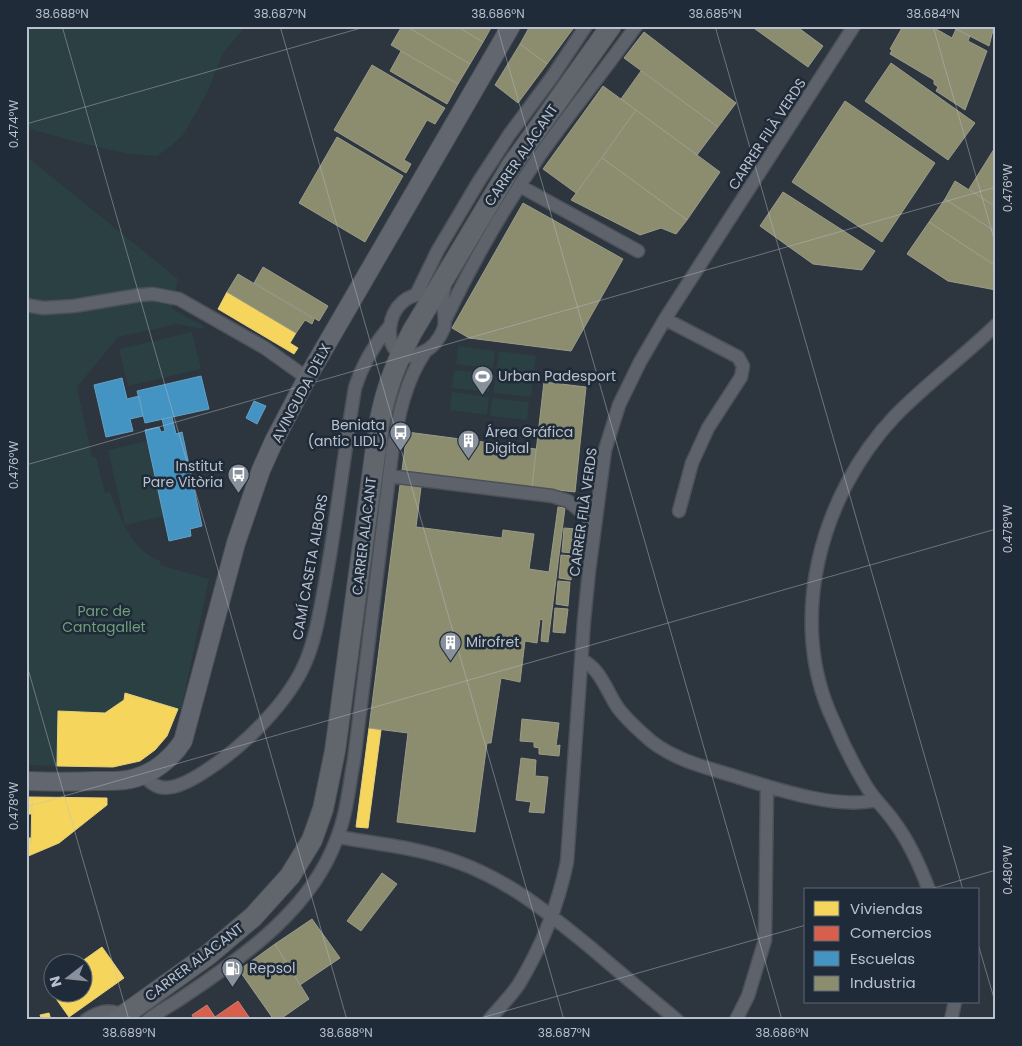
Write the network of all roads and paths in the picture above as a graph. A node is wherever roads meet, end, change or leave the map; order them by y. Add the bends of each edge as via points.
1 (511, 26) edge
2 (586, 26) edge
3 (611, 26) edge
4 (636, 26) edge
5 (854, 26) edge
6 (520, 186) junction
7 (638, 251) dead end
8 (432, 298) junction
9 (26, 305) edge
10 (665, 319) junction
11 (445, 320) junction
12 (996, 326) edge
13 (389, 327) junction
14 (409, 351) junction
15 (307, 378) junction
16 (389, 476) junction
17 (679, 510) dead end
18 (595, 523) junction
19 (582, 660) junction
20 (143, 775) junction
21 (26, 781) edge
22 (768, 786) junction
23 (876, 800) junction
24 (338, 837) junction
25 (928, 888) edge
26 (552, 916) junction
27 (955, 1004) edge
28 (119, 1018) edge
29 (86, 1020) edge
30 (148, 1020) edge
31 (489, 1020) edge
32 (678, 1020) edge
33 (736, 1020) edge
34 (951, 1020) edge

1 - 15 street, AVINGUDA D'ELX
2 - 8 street, CARRER ALACANT via 509,134 438,250
3 - 8 main road, CARRER ALACANT via 522,149
4 - 6 street, CARRER ALACANT
5 - 10 street, CARRER FILÀ VERDS
6 - 7 street
6 - 11 street, CARRER ALACANT via 468,272
8 - 11 street
8 - 13 street, CAMÍ CASETA ALBORS via 402,304
8 - 14 main road, CARRER ALACANT
9 - 15 street via 43,308 74,306 140,294 179,300 265,348
10 - 17 street via 738,357 743,366 741,377 708,428 692,463
10 - 18 street, CARRER FILÀ VERDS via 620,405 605,450
11 - 14 street, CARRER ALACANT via 437,340
12 - 23 street via 895,416 868,448 826,530 815,580 812,621 819,682 832,720
13 - 14 street via 389,336
13 - 20 street, CAMÍ CASETA ALBORS via 361,369 355,388 329,562 314,637 302,669 272,712 213,766 198,776 166,787 154,785
14 - 16 street, CARRER ALACANT via 415,366 400,415
14 - 28 main road, CARRER ALACANT via 390,377 379,425 335,751 316,831 295,869 253,917 213,951
15 - 20 street, AVINGUDA D'ELX via 264,463 244,519 183,741 167,760
16 - 18 street via 552,496 568,501
16 - 24 street, CARRER ALACANT via 355,751
18 - 19 street, CARRER FILÀ VERDS
19 - 22 street via 593,668 632,723 659,748 696,765
19 - 26 street, CARRER FILÀ VERDS via 567,862
20 - 21 street, AVINGUDA D'ELX via 115,781
22 - 23 street via 835,802 862,804
22 - 33 street via 765,940 748,996
23 - 25 street via 909,842
24 - 26 street via 423,851 462,863 528,898
24 - 30 street, CARRER ALACANT via 314,882 281,922 233,962
26 - 31 street, CARRER FILÀ VERDS via 518,984
26 - 32 street
27 - 34 street
28 - 29 street via 117,1012 104,1011

